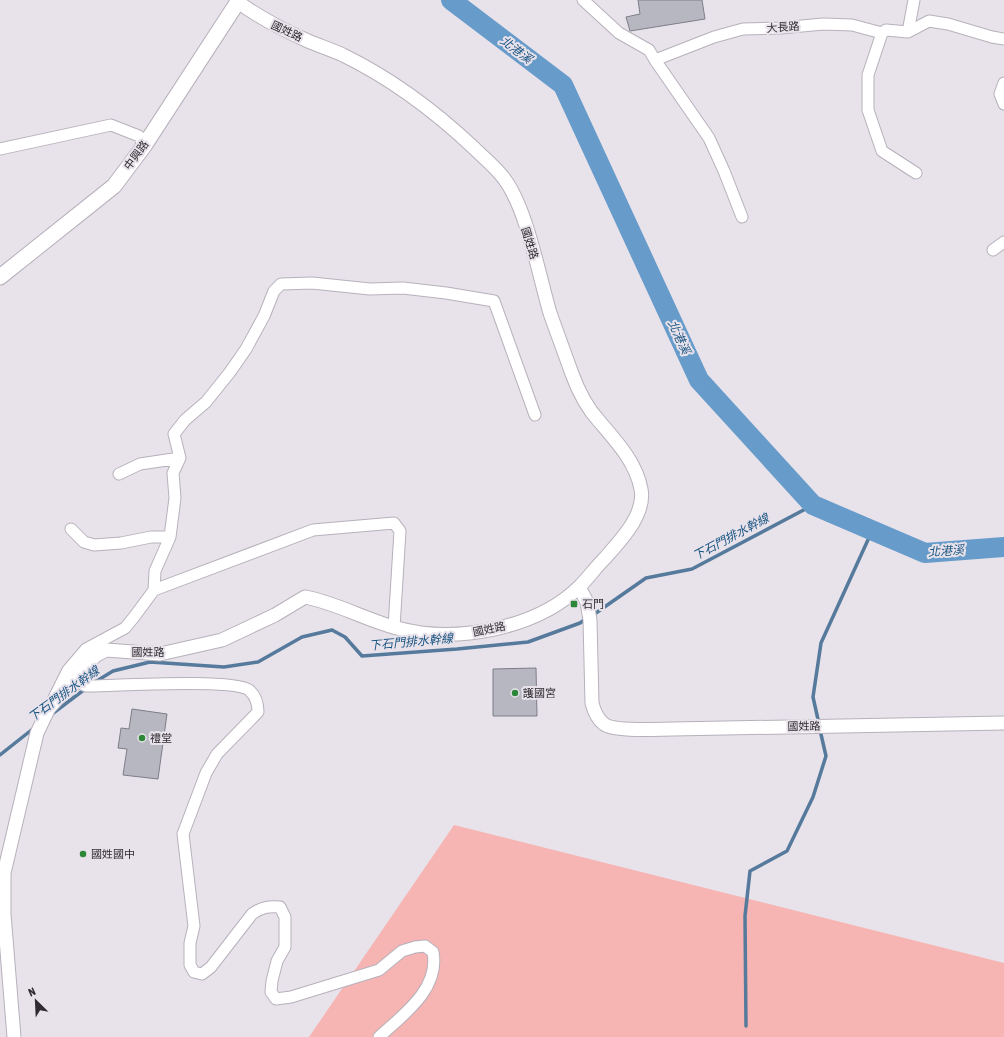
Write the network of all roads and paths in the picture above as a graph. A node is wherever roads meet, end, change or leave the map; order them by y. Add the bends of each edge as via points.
1 (583, 0) edge
2 (914, 0) edge
3 (238, 1) edge
4 (908, 32) junction
5 (882, 33) junction
6 (1004, 38) edge
7 (655, 60) junction
8 (1004, 83) edge
9 (1004, 104) edge
10 (144, 146) junction
11 (0, 149) edge
12 (916, 173) dead end
13 (742, 217) dead end
14 (1004, 242) edge
15 (993, 250) dead end
16 (0, 277) edge
17 (535, 415) dead end
18 (180, 458) junction
19 (119, 474) dead end
20 (71, 529) dead end
21 (170, 537) junction
22 (579, 588) junction
23 (154, 590) junction
24 (394, 627) junction
25 (74, 681) junction
26 (49, 708) junction
27 (1004, 723) edge
28 (14, 1037) edge
29 (379, 1037) edge

1 - 7 street via 619,33 649,50
2 - 4 street
3 - 10 main road, 中興路
3 - 22 street, 國姓路 via 261,19 383,76 460,136 503,176 512,192 529,237 551,314 576,386 637,472 642,492 642,504 632,524
4 - 5 street, 大長路 via 886,30
4 - 6 street via 929,21
5 - 7 street, 大長路 via 852,25 743,28
5 - 12 street via 868,75 868,110 882,151
7 - 13 street via 709,138
8 - 9 street via 1000,94
10 - 11 street via 139,136 111,125
10 - 16 main road, 中興路 via 114,186
14 - 15 street
17 - 18 street via 494,301 446,292 290,282 282,284 274,291 246,349 230,372 206,402 185,420 174,434
18 - 19 street via 140,464
18 - 21 street via 173,473 175,498
20 - 21 street via 84,542 94,546 150,537
21 - 23 street via 156,571
22 - 24 street, 國姓路 via 528,620 484,631 450,636
22 - 27 street, 國姓路 via 587,602 590,620 592,703 595,714 604,725 624,729 673,729
23 - 24 street via 313,530 394,523 400,531
23 - 26 street via 125,628 86,649 68,670
24 - 25 street, 國姓路 via 323,600 305,597 275,616 222,640 160,654 106,650 95,656
25 - 26 street, 國姓路
25 - 29 street via 86,686 184,683 221,685 248,689 254,695 258,712 217,754 206,773 183,834 194,926 190,944 190,965 194,972 202,974 211,967 252,914 270,906 280,907 285,917 286,929 285,947 277,961 272,981 271,992 276,999 291,997 379,970 402,951 425,946 433,952 435,963 428,984 404,1015
26 - 28 street, 國姓路 via 37,733 4,873 4,914

